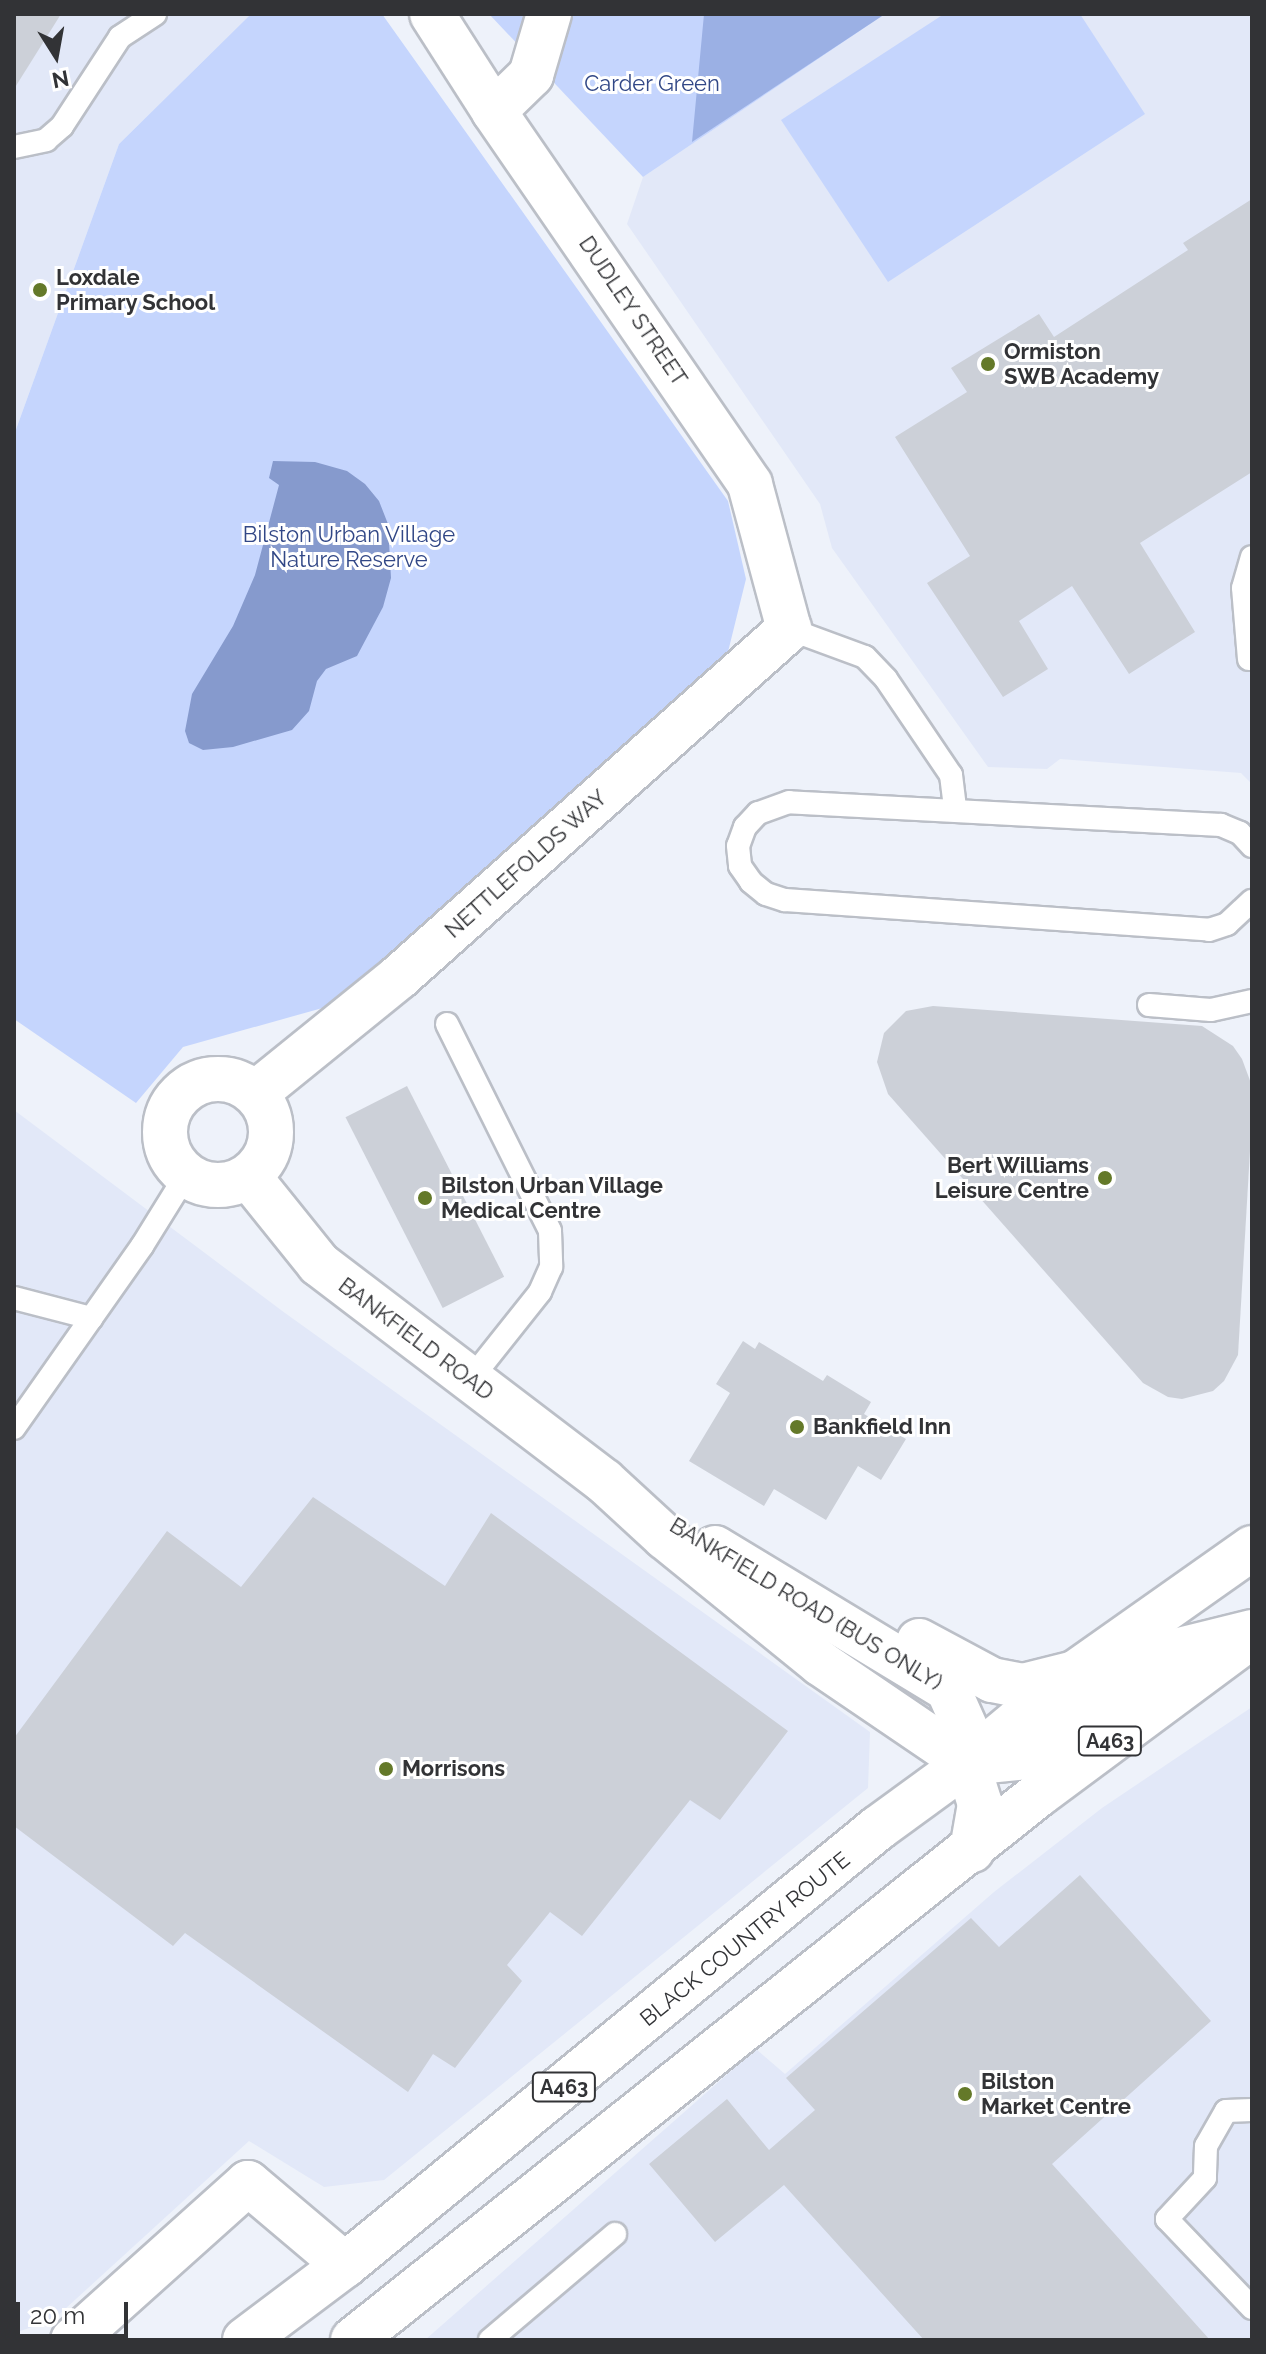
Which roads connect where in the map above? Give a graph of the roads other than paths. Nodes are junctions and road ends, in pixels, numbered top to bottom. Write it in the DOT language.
graph roads {
  1 [pos="155,14"];
  2 [pos="432,14"];
  3 [pos="549,14"];
  4 [pos="494,111"];
  5 [pos="14,147"];
  6 [pos="1252,557"];
  7 [pos="789,629"];
  8 [pos="1249,659"];
  9 [pos="955,810"];
  10 [pos="1252,846"];
  11 [pos="1252,901"];
  12 [pos="1252,1001"];
  13 [pos="1149,1005"];
  14 [pos="447,1024"];
  15 [pos="257,1092"];
  16 [pos="186,1175"];
  17 [pos="249,1177"];
  18 [pos="14,1298"];
  19 [pos="91,1318"];
  20 [pos="470,1380"];
  21 [pos="14,1428"];
  22 [pos="604,1481"];
  23 [pos="1252,1548"];
  24 [pos="1252,1634"];
  25 [pos="1075,1673"];
  26 [pos="967,1763"];
  27 [pos="972,1850"];
  28 [pos="1252,2110"];
  29 [pos="615,2234"];
  30 [pos="345,2265"];
  31 [pos="1252,2308"];
  32 [pos="73,2340"];
  33 [pos="245,2340"];
  34 [pos="353,2340"];
  35 [pos="490,2340"];
  1 -- 5 [label="lane"];
  2 -- 4 [label="main road, DUDLEY STREET"];
  3 -- 4 [label="main road"];
  4 -- 7 [label="main road, DUDLEY STREET"];
  6 -- 8 [label="lane"];
  7 -- 9 [label="lane"];
  7 -- 15 [label="main road, NETTLEFOLDS WAY"];
  9 -- 10 [label="lane"];
  9 -- 11 [label="lane"];
  12 -- 13 [label="lane"];
  14 -- 20 [label="lane"];
  15 -- 16 [label="main road"];
  15 -- 17 [label="main road"];
  16 -- 17 [label="main road"];
  16 -- 19 [label="lane"];
  17 -- 20 [label="main road, BANKFIELD ROAD"];
  18 -- 19 [label="lane"];
  19 -- 21 [label="lane"];
  20 -- 22 [label="main road, BANKFIELD ROAD"];
  22 -- 25 [label="main road, BANKFIELD ROAD"];
  22 -- 26 [label="main road, BANKFIELD ROAD (BUS ONLY)"];
  23 -- 25 [label="main road, BLACK COUNTRY ROUTE / A463"];
  24 -- 26 [label="main road"];
  24 -- 27 [label="main road, A463"];
  25 -- 26 [label="main road, BLACK COUNTRY ROUTE / A463"];
  26 -- 27 [label="main road, BANKFIELD ROAD (BUS ONLY)"];
  26 -- 30 [label="main road, BLACK COUNTRY ROUTE / A463"];
  27 -- 34 [label="main road, A463"];
  28 -- 31 [label="lane"];
  29 -- 35 [label="lane"];
  30 -- 32 [label="main road"];
  30 -- 33 [label="main road, BLACK COUNTRY ROUTE / A463"];
}
